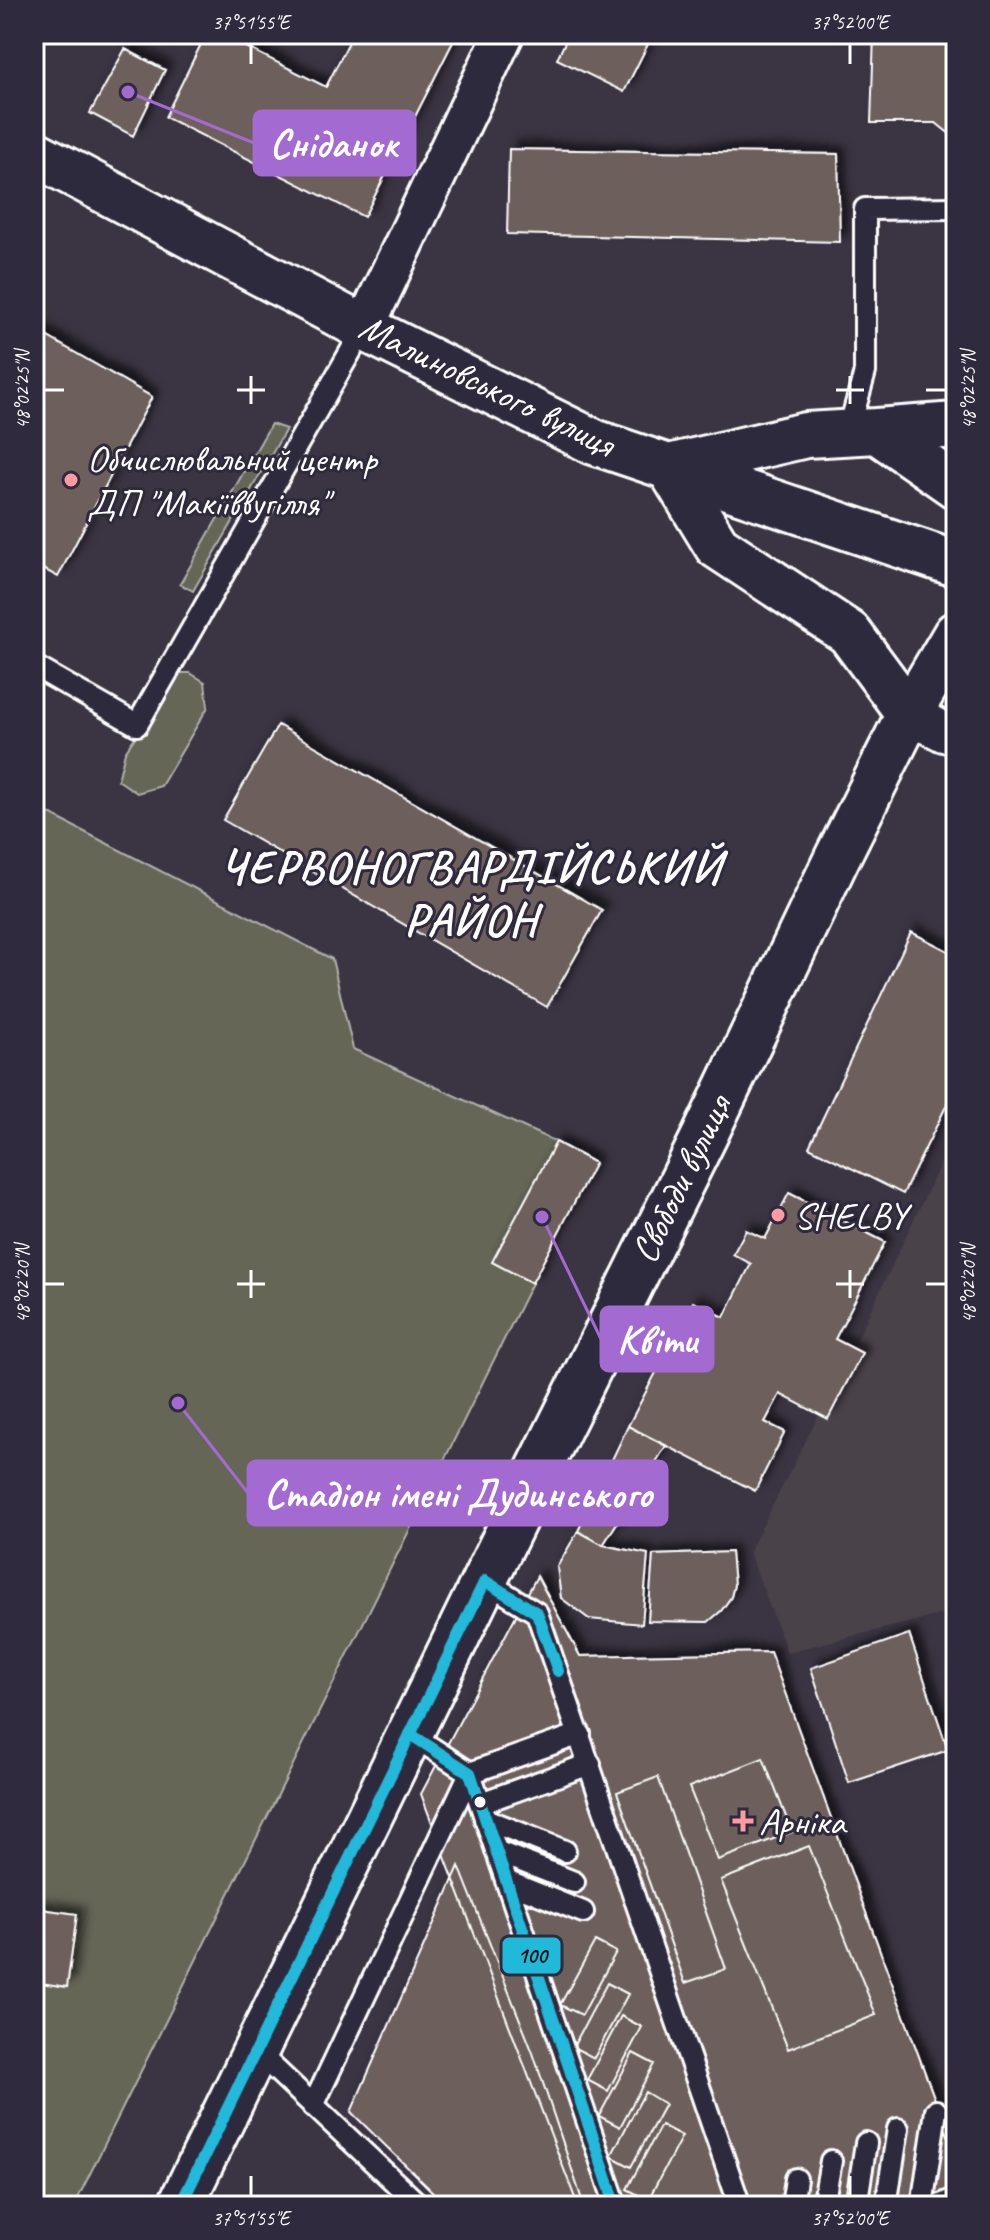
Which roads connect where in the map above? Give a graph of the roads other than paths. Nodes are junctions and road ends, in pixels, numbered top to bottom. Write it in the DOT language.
graph roads {
  1 [pos="504,34"];
  2 [pos="34,153"];
  3 [pos="956,208"];
  4 [pos="364,328"];
  5 [pos="956,425"];
  6 [pos="863,432"];
  7 [pos="669,467"];
  8 [pos="956,486"];
  9 [pos="956,564"];
  10 [pos="956,634"];
  11 [pos="34,666"];
  12 [pos="909,714"];
  13 [pos="956,735"];
  14 [pos="485,1581"];
  15 [pos="410,1734"];
  16 [pos="580,1734"];
  17 [pos="590,1764"];
  18 [pos="470,1773"];
  19 [pos="483,1811"];
  20 [pos="496,1851"];
  21 [pos="565,1851"];
  22 [pos="506,1881"];
  23 [pos="574,1882"];
  24 [pos="583,1912"];
  25 [pos="256,2051"];
  26 [pos="313,2106"];
  27 [pos="936,2111"];
  28 [pos="898,2129"];
  29 [pos="866,2143"];
  30 [pos="831,2161"];
  31 [pos="796,2179"];
  32 [pos="956,2198"];
  33 [pos="180,2206"];
  34 [pos="420,2206"];
  35 [pos="616,2206"];
  36 [pos="740,2206"];
  37 [pos="792,2206"];
  38 [pos="823,2206"];
  39 [pos="856,2206"];
  40 [pos="886,2206"];
  41 [pos="922,2206"];
  42 [pos="939,2206"];
  1 -- 4 [label="street"];
  2 -- 4 [label="main road, Малиновського вулиця"];
  3 -- 6 [label="lane"];
  4 -- 7 [label="main road, Малиновського вулиця"];
  4 -- 11 [label="lane"];
  5 -- 6 [label="main road"];
  6 -- 7 [label="main road"];
  6 -- 8 [label="main road"];
  7 -- 9 [label="main road, Малиновського вулиця"];
  7 -- 12 [label="main road"];
  10 -- 12 [label="main road, Свободи вулиця"];
  12 -- 13 [label="street"];
  12 -- 14 [label="main road, Свободи вулиця"];
  14 -- 15 [label="main road, Свободи вулиця"];
  14 -- 16 [label="lane"];
  15 -- 18 [label="lane"];
  15 -- 25 [label="main road, Свободи вулиця"];
  16 -- 17 [label="lane"];
  16 -- 18 [label="lane"];
  17 -- 19 [label="lane"];
  17 -- 36 [label="lane"];
  18 -- 19 [label="lane"];
  18 -- 26 [label="lane"];
  19 -- 20 [label="lane"];
  19 -- 21 [label="lane"];
  20 -- 22 [label="lane"];
  20 -- 23 [label="lane"];
  22 -- 24 [label="lane"];
  22 -- 35 [label="lane"];
  25 -- 26 [label="lane"];
  25 -- 33 [label="main road, Свободи вулиця"];
  26 -- 34 [label="lane"];
  27 -- 41 [label="lane"];
  28 -- 40 [label="lane"];
  29 -- 39 [label="lane"];
  30 -- 38 [label="lane"];
  31 -- 37 [label="lane"];
  32 -- 42 [label="lane"];
}
